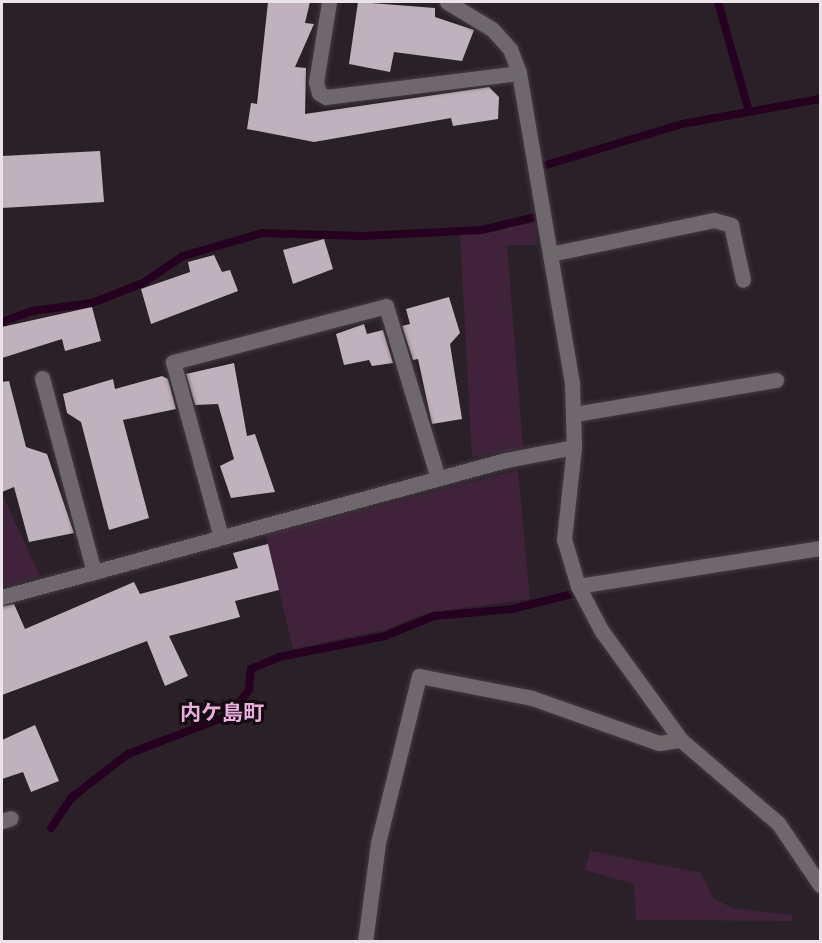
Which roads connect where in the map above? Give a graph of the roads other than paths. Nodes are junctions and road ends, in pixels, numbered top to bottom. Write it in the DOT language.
graph roads {
  1 [pos="328,2"];
  2 [pos="447,2"];
  3 [pos="519,73"];
  4 [pos="550,254"];
  5 [pos="743,280"];
  6 [pos="42,378"];
  7 [pos="777,380"];
  8 [pos="575,414"];
  9 [pos="574,447"];
  10 [pos="438,478"];
  11 [pos="221,537"];
  12 [pos="820,548"];
  13 [pos="94,572"];
  14 [pos="579,586"];
  15 [pos="2,597"];
  16 [pos="681,741"];
  17 [pos="816,871"];
  18 [pos="820,885"];
  19 [pos="365,942"];
  1 -- 3 [label="street"];
  2 -- 3 [label="street"];
  3 -- 4 [label="street"];
  4 -- 5 [label="street"];
  4 -- 8 [label="street"];
  6 -- 13 [label="street"];
  7 -- 8 [label="street"];
  8 -- 9 [label="street"];
  9 -- 10 [label="street"];
  9 -- 14 [label="street"];
  10 -- 11 [label="street"];
  10 -- 11 [label="street"];
  11 -- 13 [label="street"];
  12 -- 14 [label="street"];
  13 -- 15 [label="street"];
  14 -- 16 [label="street"];
  16 -- 17 [label="street"];
  16 -- 19 [label="street"];
  17 -- 18 [label="street"];
}
